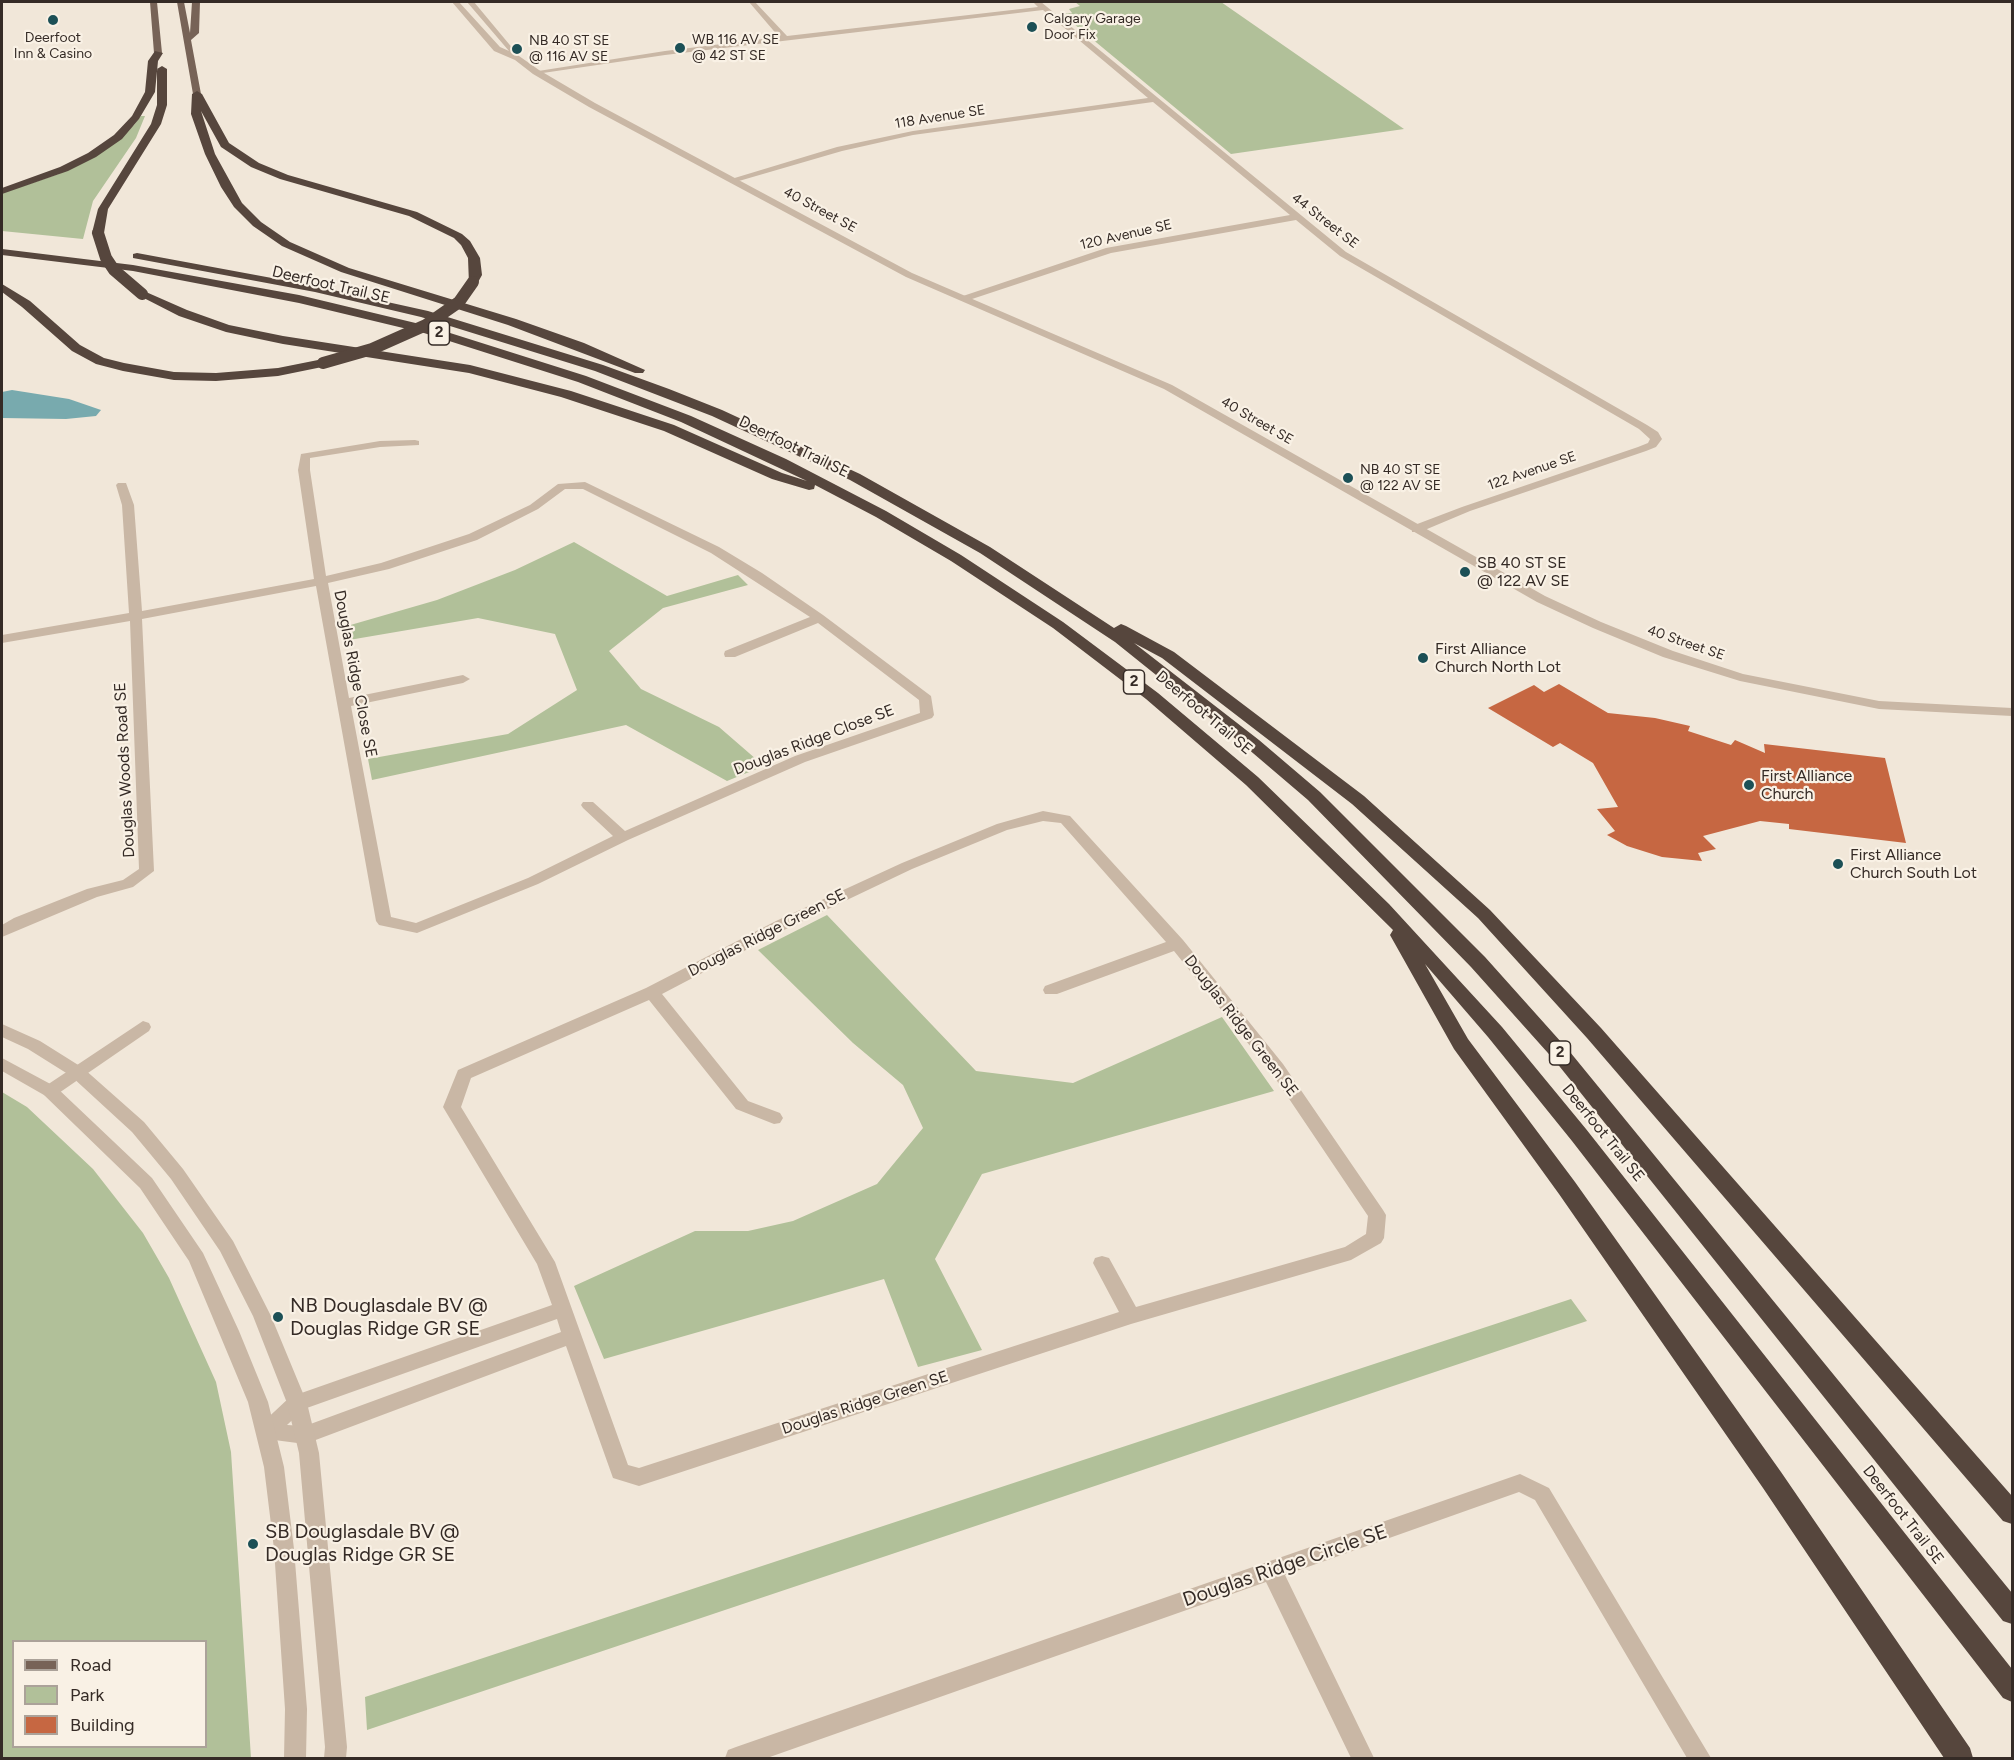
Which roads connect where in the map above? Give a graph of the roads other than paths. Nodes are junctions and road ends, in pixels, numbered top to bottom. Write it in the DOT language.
graph roads {
  1 [pos="153,2"];
  2 [pos="180,2"];
  3 [pos="196,2"];
  4 [pos="456,2"];
  5 [pos="471,2"];
  6 [pos="752,2"];
  7 [pos="1037,2"];
  8 [pos="1044,8"];
  9 [pos="188,38"];
  10 [pos="784,39"];
  11 [pos="158,53"];
  12 [pos="518,58"];
  13 [pos="536,72"];
  14 [pos="197,94"];
  15 [pos="1156,99"];
  16 [pos="732,180"];
  17 [pos="2,191"];
  18 [pos="1296,217"];
  19 [pos="2,240"];
  20 [pos="2,252"];
  21 [pos="2,287"];
  22 [pos="966,298"];
  23 [pos="1656,439"];
  24 [pos="415,443"];
  25 [pos="810,455"];
  26 [pos="122,485"];
  27 [pos="852,499"];
  28 [pos="1416,530"];
  29 [pos="1026,576"];
  30 [pos="321,581"];
  31 [pos="136,616"];
  32 [pos="819,618"];
  33 [pos="2,639"];
  34 [pos="730,654"];
  35 [pos="463,679"];
  36 [pos="344,703"];
  37 [pos="2013,712"];
  38 [pos="588,805"];
  39 [pos="623,837"];
  40 [pos="1383,908"];
  41 [pos="2,932"];
  42 [pos="1178,944"];
  43 [pos="1051,990"];
  44 [pos="652,992"];
  45 [pos="142,1028"];
  46 [pos="2,1030"];
  47 [pos="2,1064"];
  48 [pos="77,1072"];
  49 [pos="50,1091"];
  50 [pos="774,1118"];
  51 [pos="1102,1263"];
  52 [pos="562,1309"];
  53 [pos="1131,1316"];
  54 [pos="571,1336"];
  55 [pos="297,1403"];
  56 [pos="266,1432"];
  57 [pos="305,1435"];
  58 [pos="2013,1513"];
  59 [pos="1272,1571"];
  60 [pos="2013,1612"];
  61 [pos="2013,1689"];
  62 [pos="295,1758"];
  63 [pos="335,1758"];
  64 [pos="736,1758"];
  65 [pos="1363,1758"];
  66 [pos="1700,1758"];
  67 [pos="1960,1758"];
  1 -- 11 [label="main road"];
  2 -- 9 [label="main road"];
  3 -- 9 [label="main road"];
  4 -- 12 [label="street, 40 Street SE"];
  5 -- 12 [label="street, 40 Street SE"];
  6 -- 10 [label="street"];
  7 -- 8 [label="street, 44 Street SE"];
  8 -- 10 [label="street"];
  8 -- 15 [label="street, 44 Street SE"];
  9 -- 14 [label="main road"];
  10 -- 13 [label="street"];
  11 -- 17 [label="highway"];
  11 -- 27 [label="highway, bridge"];
  12 -- 13 [label="street, 40 Street SE"];
  13 -- 16 [label="street, 40 Street SE"];
  14 -- 21 [label="highway, bridge"];
  14 -- 25 [label="highway"];
  15 -- 16 [label="street, 118 Avenue SE"];
  15 -- 18 [label="street, 44 Street SE"];
  16 -- 22 [label="street, 40 Street SE"];
  18 -- 22 [label="street, 120 Avenue SE"];
  18 -- 23 [label="street, 44 Street SE"];
  19 -- 25 [label="highway, Deerfoot Trail SE / 2"];
  20 -- 27 [label="highway, Deerfoot Trail SE / 2"];
  22 -- 28 [label="street, 40 Street SE"];
  23 -- 28 [label="street, 122 Avenue SE"];
  24 -- 30 [label="street"];
  25 -- 29 [label="highway, Deerfoot Trail SE / 2"];
  26 -- 31 [label="street"];
  27 -- 40 [label="highway, Deerfoot Trail SE / 2"];
  28 -- 37 [label="street, 40 Street SE"];
  29 -- 58 [label="highway"];
  29 -- 60 [label="highway, Deerfoot Trail SE / 2"];
  30 -- 31 [label="street, Douglas Ridge Close SE"];
  30 -- 32 [label="street, Douglas Ridge Close SE"];
  30 -- 36 [label="street, Douglas Ridge Close SE"];
  31 -- 33 [label="street, Douglas Ridge Close SE"];
  31 -- 41 [label="street, Douglas Woods Road SE"];
  32 -- 34 [label="street"];
  32 -- 39 [label="street, Douglas Ridge Close SE"];
  35 -- 36 [label="street"];
  36 -- 39 [label="street, Douglas Ridge Close SE"];
  38 -- 39 [label="street"];
  40 -- 61 [label="highway, Deerfoot Trail SE / 2"];
  40 -- 67 [label="highway"];
  42 -- 43 [label="street"];
  42 -- 44 [label="street, Douglas Ridge Green SE"];
  42 -- 53 [label="street, Douglas Ridge Green SE"];
  44 -- 50 [label="street"];
  44 -- 52 [label="street, Douglas Ridge Green SE"];
  45 -- 48 [label="street"];
  46 -- 48 [label="street"];
  47 -- 49 [label="street"];
  48 -- 49 [label="street"];
  48 -- 55 [label="street"];
  49 -- 56 [label="street"];
  51 -- 53 [label="street"];
  52 -- 54 [label="street, Douglas Ridge Green SE"];
  52 -- 55 [label="street"];
  53 -- 54 [label="street, Douglas Ridge Green SE"];
  54 -- 57 [label="street"];
  55 -- 56 [label="street"];
  55 -- 57 [label="street"];
  56 -- 57 [label="street"];
  56 -- 62 [label="street"];
  57 -- 63 [label="street"];
  59 -- 64 [label="street, Douglas Ridge Circle SE"];
  59 -- 65 [label="street"];
  59 -- 66 [label="street, Douglas Ridge Circle SE"];
}
